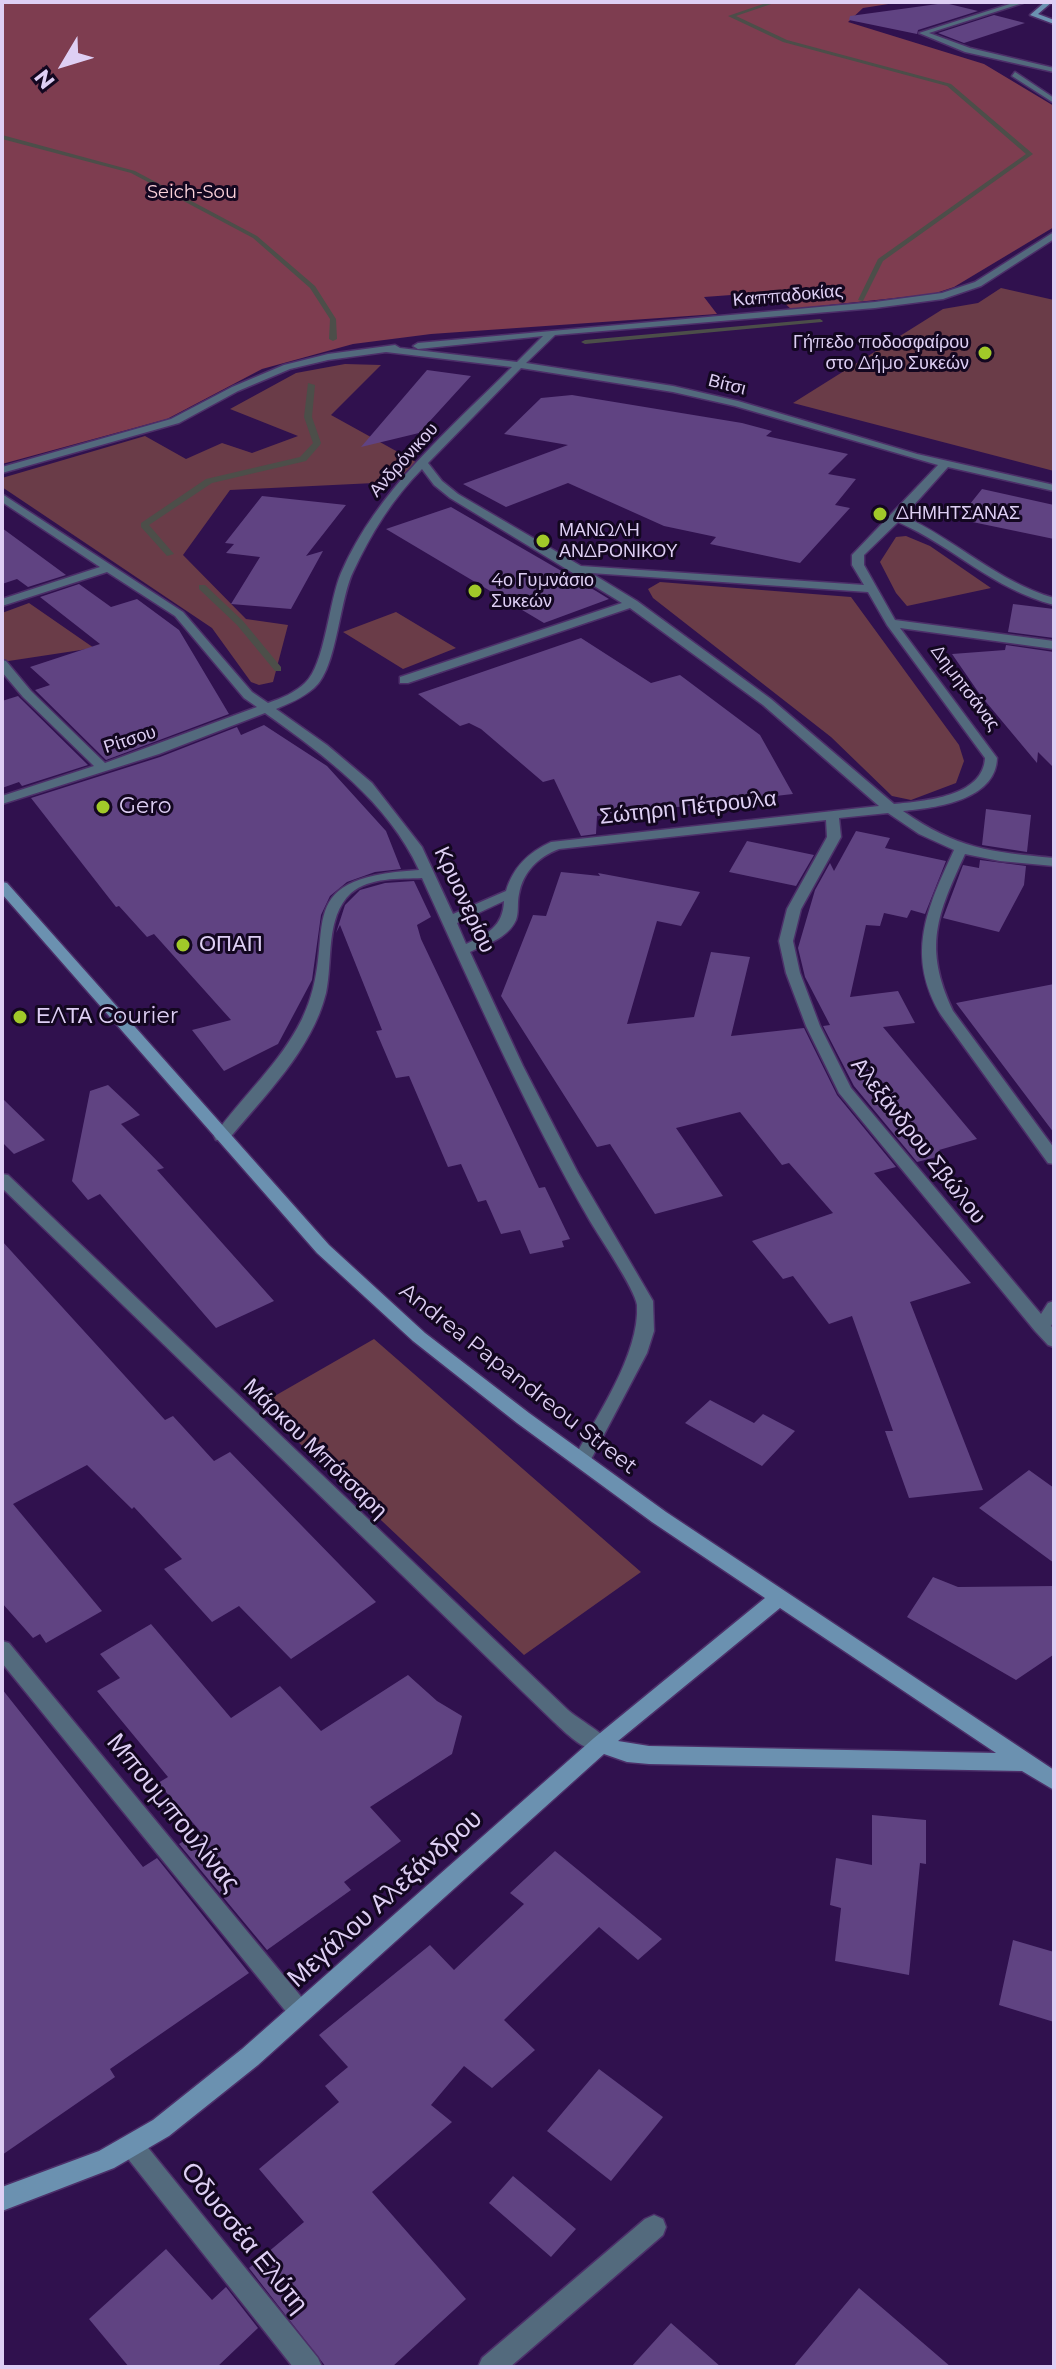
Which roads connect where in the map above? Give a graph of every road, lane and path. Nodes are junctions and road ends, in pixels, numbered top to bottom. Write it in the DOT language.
graph roads {
  1 [pos="1049,2"];
  2 [pos="1020,3"];
  3 [pos="1054,22"];
  4 [pos="1054,70"];
  5 [pos="1015,74"];
  6 [pos="1054,101"];
  7 [pos="1054,235"];
  8 [pos="552,332"];
  9 [pos="385,349"];
  10 [pos="522,364"];
  11 [pos="422,463"];
  12 [pos="945,464"];
  13 [pos="2,470"];
  14 [pos="1054,488"];
  15 [pos="2,497"];
  16 [pos="897,517"];
  17 [pos="110,567"];
  18 [pos="582,569"];
  19 [pos="869,589"];
  20 [pos="1054,602"];
  21 [pos="2,603"];
  22 [pos="633,603"];
  23 [pos="891,623"];
  24 [pos="1054,645"];
  25 [pos="2,664"];
  26 [pos="404,680"];
  27 [pos="267,708"];
  28 [pos="103,768"];
  29 [pos="2,800"];
  30 [pos="893,809"];
  31 [pos="832,815"];
  32 [pos="961,849"];
  33 [pos="1054,862"];
  34 [pos="428,873"];
  35 [pos="2,886"];
  36 [pos="512,893"];
  37 [pos="451,920"];
  38 [pos="464,950"];
  39 [pos="222,1136"];
  40 [pos="1054,1159"];
  41 [pos="2,1179"];
  42 [pos="1054,1307"];
  43 [pos="1041,1327"];
  44 [pos="1054,1341"];
  45 [pos="582,1460"];
  46 [pos="778,1598"];
  47 [pos="2,1649"];
  48 [pos="601,1744"];
  49 [pos="1026,1762"];
  50 [pos="1053,1777"];
  51 [pos="300,2012"];
  52 [pos="133,2147"];
  53 [pos="2,2199"];
  54 [pos="654,2227"];
  55 [pos="309,2367"];
  56 [pos="491,2367"];
  1 -- 3 [label="main road"];
  2 -- 4 [label="street"];
  5 -- 6 [label="street"];
  7 -- 8 [label="street, Καππαδοκίας"];
  8 -- 9 [label="street"];
  8 -- 10 [label="street"];
  9 -- 10 [label="street, Βίτσι"];
  9 -- 13 [label="street"];
  10 -- 11 [label="street, Ανδρόνικου"];
  10 -- 12 [label="street, Βίτσι"];
  11 -- 18 [label="street"];
  11 -- 27 [label="street, Ανδρόνικου"];
  12 -- 14 [label="street, Βίτσι"];
  12 -- 16 [label="street"];
  15 -- 17 [label="street, Κρυονερίου"];
  16 -- 19 [label="street"];
  16 -- 20 [label="street"];
  17 -- 21 [label="street"];
  17 -- 27 [label="street, Κρυονερίου"];
  18 -- 19 [label="street"];
  18 -- 22 [label="street"];
  19 -- 23 [label="street"];
  22 -- 26 [label="street"];
  22 -- 30 [label="street"];
  23 -- 24 [label="street"];
  23 -- 30 [label="street, Δημητσάνας"];
  25 -- 28 [label="street"];
  27 -- 28 [label="street, Ρίτσου"];
  27 -- 34 [label="street, Κρυονερίου"];
  28 -- 29 [label="street, Ρίτσου"];
  30 -- 31 [label="street, Σώτηρη Πέτρουλα"];
  30 -- 32 [label="street"];
  31 -- 36 [label="street, Σώτηρη Πέτρουλα"];
  31 -- 43 [label="street, Αλεξάνδρου Σβώλου"];
  32 -- 33 [label="street"];
  32 -- 40 [label="street"];
  34 -- 37 [label="street, Κρυονερίου"];
  34 -- 39 [label="street"];
  35 -- 39 [label="main road, Andrea Papandreou Street"];
  36 -- 37 [label="street"];
  36 -- 38 [label="street, Σώτηρη Πέτρουλα"];
  37 -- 38 [label="street, Κρυονερίου"];
  38 -- 45 [label="street, Κρυονερίου"];
  39 -- 45 [label="main road, Andrea Papandreou Street"];
  41 -- 48 [label="street, Μάρκου Μπότσαρη"];
  42 -- 43 [label="street"];
  43 -- 44 [label="street, Αλεξάνδρου Σβώλου"];
  45 -- 46 [label="main road, Andrea Papandreou Street"];
  46 -- 48 [label="main road, Μεγάλου Αλεξάνδρου"];
  46 -- 49 [label="main road, Andrea Papandreou Street"];
  47 -- 51 [label="street, Μπουμπουλίνας"];
  48 -- 49 [label="main road"];
  48 -- 51 [label="main road, Μεγάλου Αλεξάνδρου"];
  49 -- 50 [label="main road, Andrea Papandreou Street"];
  51 -- 52 [label="main road, Μεγάλου Αλεξάνδρου"];
  52 -- 53 [label="main road, Μεγάλου Αλεξάνδρου"];
  52 -- 55 [label="street, Οδυσσέα Ελύτη"];
  54 -- 56 [label="street"];
}
